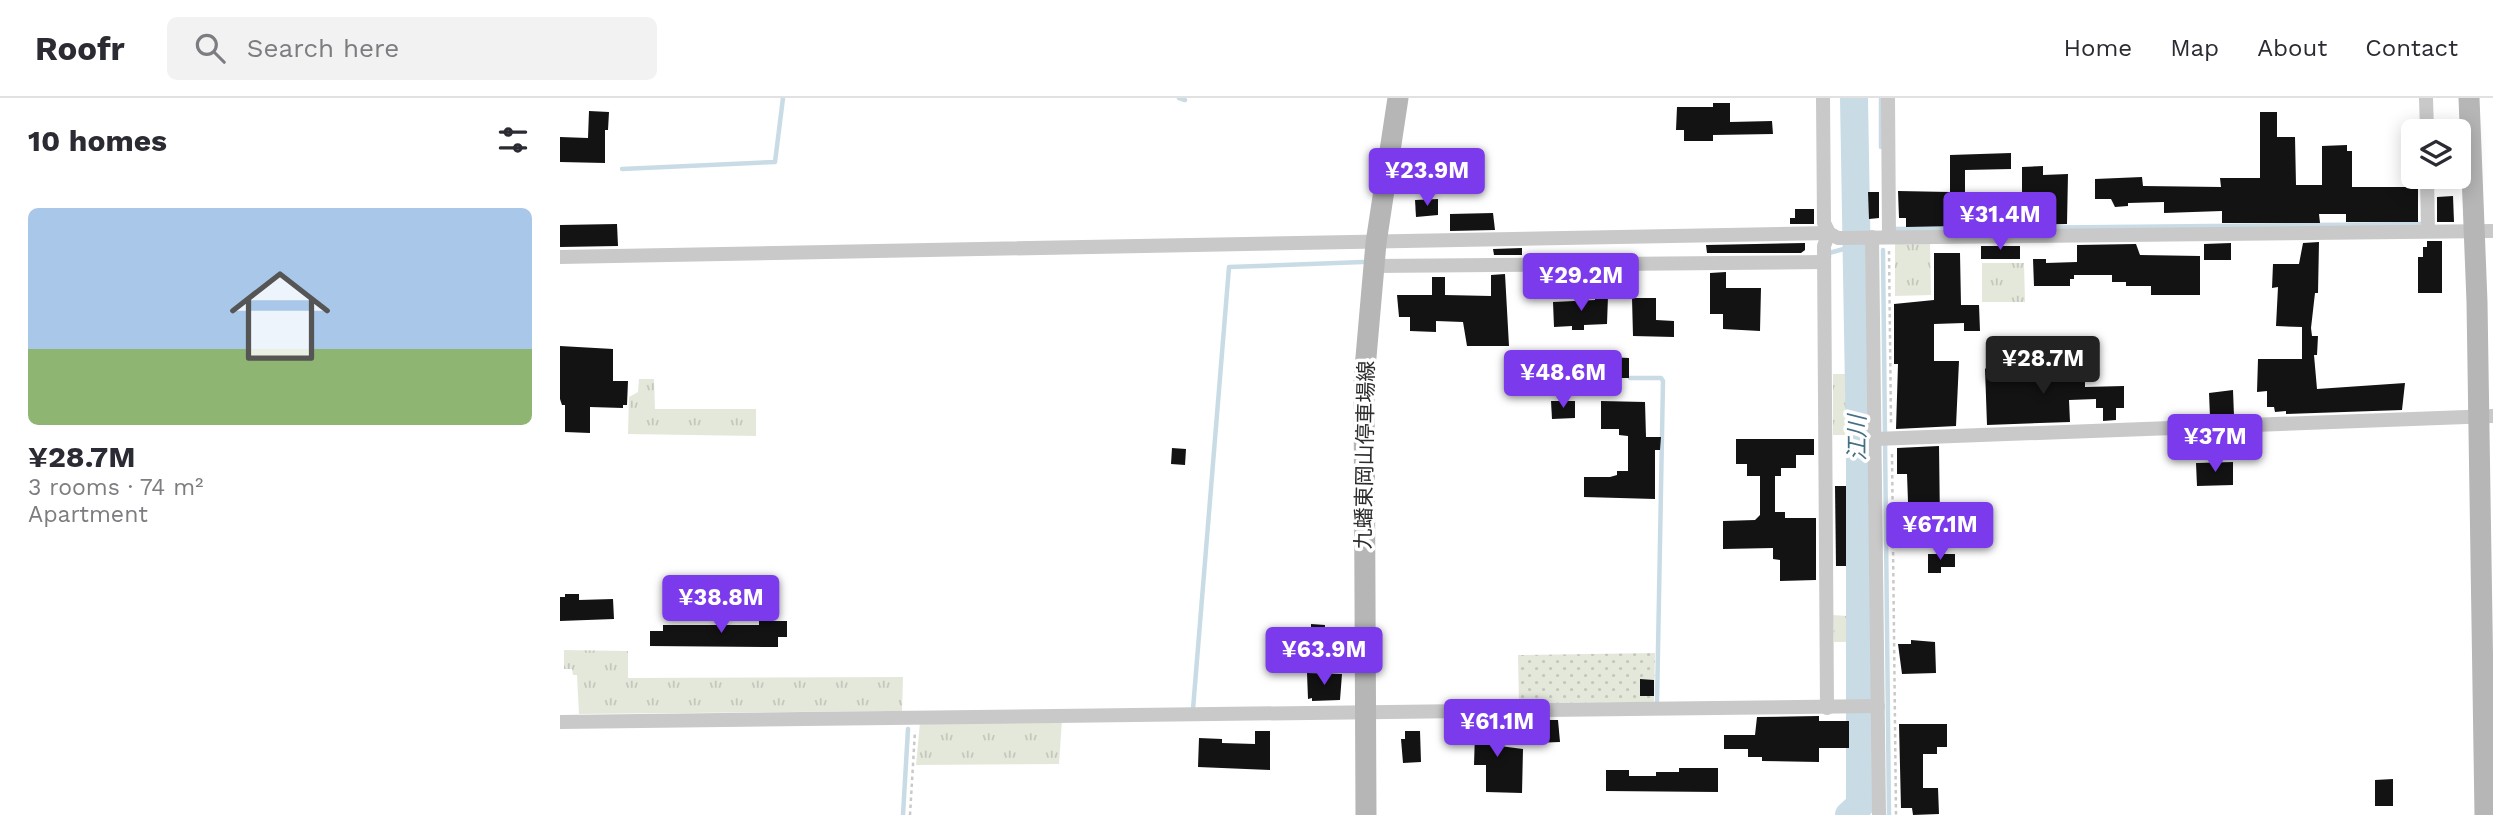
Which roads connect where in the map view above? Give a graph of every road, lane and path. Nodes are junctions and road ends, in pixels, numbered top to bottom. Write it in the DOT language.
graph roads {
  1 [pos="1398,98"];
  2 [pos="1823,98"];
  3 [pos="1888,98"];
  4 [pos="2426,98"];
  5 [pos="2469,98"];
  6 [pos="2427,119"];
  7 [pos="2427,189"];
  8 [pos="2428,231"];
  9 [pos="2483,231"];
  10 [pos="1834,235"];
  11 [pos="1889,236"];
  12 [pos="1868,237"];
  13 [pos="1376,243"];
  14 [pos="560,257"];
  15 [pos="1824,257"];
  16 [pos="1373,266"];
  17 [pos="2485,417"];
  18 [pos="1884,439"];
  19 [pos="1826,704"];
  20 [pos="1878,706"];
  21 [pos="1365,712"];
  22 [pos="916,716"];
  23 [pos="560,722"];
  24 [pos="910,815"];
  25 [pos="1366,815"];
  26 [pos="1879,815"];
  27 [pos="1896,815"];
  28 [pos="2485,815"];
  1 -- 13 [label="main road, 九蟠東岡山停車場線"];
  2 -- 10 [label="street"];
  3 -- 11 [label="street"];
  4 -- 6 [label="street"];
  5 -- 9 [label="main road"];
  7 -- 8 [label="street"];
  8 -- 9 [label="street"];
  8 -- 11 [label="street"];
  9 -- 17 [label="main road"];
  10 -- 12 [label="street"];
  10 -- 13 [label="street"];
  10 -- 15 [label="street"];
  11 -- 12 [label="street"];
  11 -- 18 [label="path"];
  12 -- 18 [label="street"];
  13 -- 14 [label="street"];
  13 -- 16 [label="main road, 九蟠東岡山停車場線"];
  15 -- 16 [label="street"];
  15 -- 19 [label="street"];
  16 -- 21 [label="main road, 九蟠東岡山停車場線"];
  17 -- 18 [label="street"];
  17 -- 28 [label="main road"];
  18 -- 20 [label="street"];
  18 -- 27 [label="path"];
  19 -- 20 [label="street"];
  19 -- 21 [label="street"];
  20 -- 26 [label="street"];
  21 -- 22 [label="street"];
  21 -- 25 [label="main road, 九蟠東岡山停車場線"];
  22 -- 23 [label="street"];
  22 -- 24 [label="path"];
}
